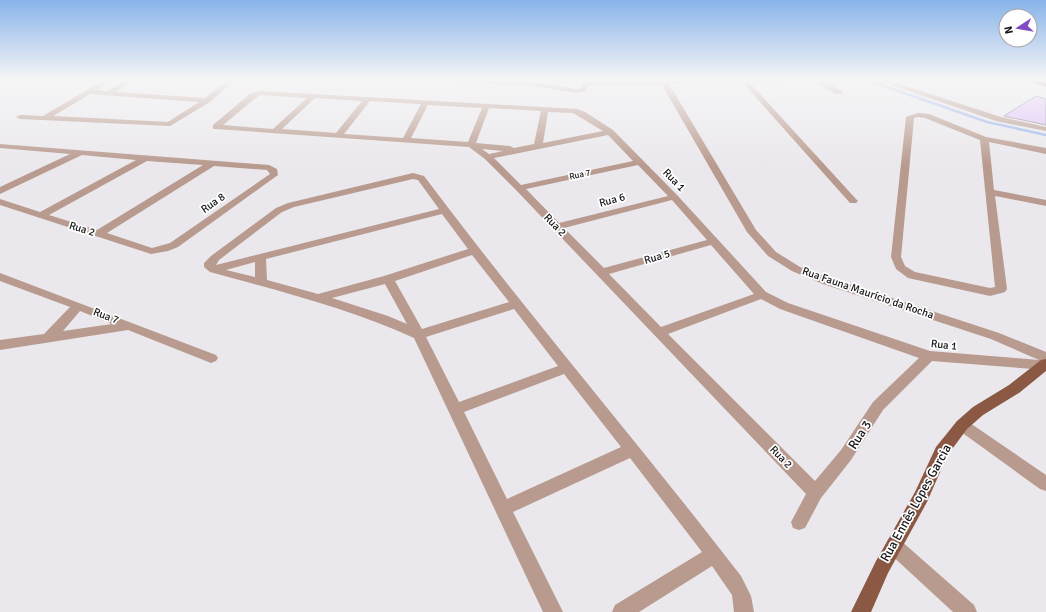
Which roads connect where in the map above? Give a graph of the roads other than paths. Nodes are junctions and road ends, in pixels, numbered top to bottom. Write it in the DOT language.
graph roads {
  1 [pos="60,109"];
  2 [pos="194,109"];
  3 [pos="238,109"];
  4 [pos="299,109"];
  5 [pos="360,109"];
  6 [pos="422,109"];
  7 [pos="485,109"];
  8 [pos="537,109"];
  9 [pos="546,109"];
  10 [pos="680,109"];
  11 [pos="770,109"];
  12 [pos="967,109"];
  13 [pos="20,117"];
  14 [pos="44,118"];
  15 [pos="1046,129"];
  16 [pos="275,131"];
  17 [pos="610,132"];
  18 [pos="338,136"];
  19 [pos="984,139"];
  20 [pos="405,141"];
  21 [pos="472,145"];
  22 [pos="0,146"];
  23 [pos="538,146"];
  24 [pos="10,147"];
  25 [pos="517,150"];
  26 [pos="0,151"];
  27 [pos="1046,151"];
  28 [pos="82,152"];
  29 [pos="488,157"];
  30 [pos="145,158"];
  31 [pos="640,162"];
  32 [pos="213,163"];
  33 [pos="519,188"];
  34 [pos="0,191"];
  35 [pos="991,192"];
  36 [pos="674,197"];
  37 [pos="853,201"];
  38 [pos="0,202"];
  39 [pos="1046,203"];
  40 [pos="445,210"];
  41 [pos="40,216"];
  42 [pos="557,227"];
  43 [pos="98,234"];
  44 [pos="714,241"];
  45 [pos="164,249"];
  46 [pos="476,250"];
  47 [pos="260,258"];
  48 [pos="214,270"];
  49 [pos="600,273"];
  50 [pos="0,277"];
  51 [pos="388,279"];
  52 [pos="261,283"];
  53 [pos="762,294"];
  54 [pos="318,298"];
  55 [pos="516,304"];
  56 [pos="78,306"];
  57 [pos="130,326"];
  58 [pos="660,332"];
  59 [pos="419,334"];
  60 [pos="48,338"];
  61 [pos="0,345"];
  62 [pos="929,356"];
  63 [pos="211,358"];
  64 [pos="1046,362"];
  65 [pos="567,368"];
  66 [pos="456,409"];
  67 [pos="962,425"];
  68 [pos="633,450"];
  69 [pos="1046,484"];
  70 [pos="815,492"];
  71 [pos="502,509"];
  72 [pos="799,522"];
  73 [pos="894,546"];
  74 [pos="714,555"];
  75 [pos="553,612"];
  76 [pos="622,612"];
  77 [pos="744,612"];
  78 [pos="861,612"];
  79 [pos="967,612"];
  1 -- 14 [label="street"];
  2 -- 14 [label="street"];
  3 -- 16 [label="street, Rua 1"];
  4 -- 16 [label="street"];
  5 -- 18 [label="street"];
  6 -- 20 [label="street"];
  7 -- 21 [label="street"];
  8 -- 9 [label="street, Rua 1"];
  9 -- 17 [label="street, Rua 1"];
  9 -- 23 [label="street"];
  10 -- 64 [label="street, Rua Fauna Maurício da Rocha"];
  11 -- 37 [label="street"];
  12 -- 15 [label="street"];
  13 -- 14 [label="street"];
  16 -- 18 [label="street"];
  17 -- 23 [label="street"];
  17 -- 31 [label="street, Rua 1"];
  18 -- 20 [label="street"];
  19 -- 27 [label="street"];
  19 -- 35 [label="street"];
  19 -- 35 [label="street"];
  20 -- 21 [label="street"];
  21 -- 25 [label="street"];
  21 -- 29 [label="street, Rua 2"];
  22 -- 24 [label="street"];
  23 -- 25 [label="street"];
  24 -- 26 [label="street"];
  24 -- 28 [label="street"];
  25 -- 29 [label="street"];
  28 -- 30 [label="street"];
  28 -- 34 [label="street"];
  29 -- 33 [label="street, Rua 2"];
  30 -- 32 [label="street"];
  30 -- 41 [label="street"];
  31 -- 33 [label="street, Rua 7"];
  31 -- 36 [label="street, Rua 1"];
  32 -- 43 [label="street"];
  32 -- 45 [label="street, Rua 8"];
  33 -- 42 [label="street, Rua 2"];
  35 -- 39 [label="street"];
  36 -- 42 [label="street, Rua 6"];
  36 -- 44 [label="street, Rua 1"];
  38 -- 41 [label="street, Rua 2"];
  40 -- 46 [label="street"];
  40 -- 47 [label="street"];
  40 -- 48 [label="street"];
  41 -- 43 [label="street, Rua 2"];
  42 -- 49 [label="street, Rua 2"];
  43 -- 45 [label="street, Rua 2"];
  44 -- 49 [label="street, Rua 5"];
  44 -- 53 [label="street, Rua 1"];
  46 -- 51 [label="street"];
  46 -- 55 [label="street"];
  47 -- 48 [label="street"];
  47 -- 52 [label="street"];
  48 -- 52 [label="street"];
  49 -- 58 [label="street, Rua 2"];
  50 -- 56 [label="street, Rua 7"];
  51 -- 54 [label="street"];
  51 -- 59 [label="street"];
  52 -- 54 [label="street"];
  53 -- 58 [label="street"];
  53 -- 62 [label="street, Rua 1"];
  54 -- 59 [label="street"];
  55 -- 59 [label="street"];
  55 -- 65 [label="street"];
  56 -- 57 [label="street, Rua 7"];
  56 -- 60 [label="street"];
  57 -- 60 [label="street"];
  57 -- 63 [label="street, Rua 7"];
  58 -- 70 [label="street, Rua 2"];
  59 -- 66 [label="street"];
  60 -- 61 [label="street"];
  62 -- 64 [label="street, Rua 1"];
  62 -- 70 [label="street, Rua 3"];
  64 -- 67 [label="main road, Rua Ennês Lopes Garcia"];
  65 -- 66 [label="street"];
  65 -- 68 [label="street"];
  66 -- 71 [label="street"];
  67 -- 69 [label="street"];
  67 -- 73 [label="main road, Rua Ennês Lopes Garcia"];
  68 -- 71 [label="street"];
  68 -- 74 [label="street"];
  70 -- 72 [label="street, Rua 3"];
  71 -- 75 [label="street"];
  73 -- 78 [label="main road, Rua Ennês Lopes Garcia"];
  73 -- 79 [label="street"];
  74 -- 76 [label="street"];
  74 -- 77 [label="street"];
}
